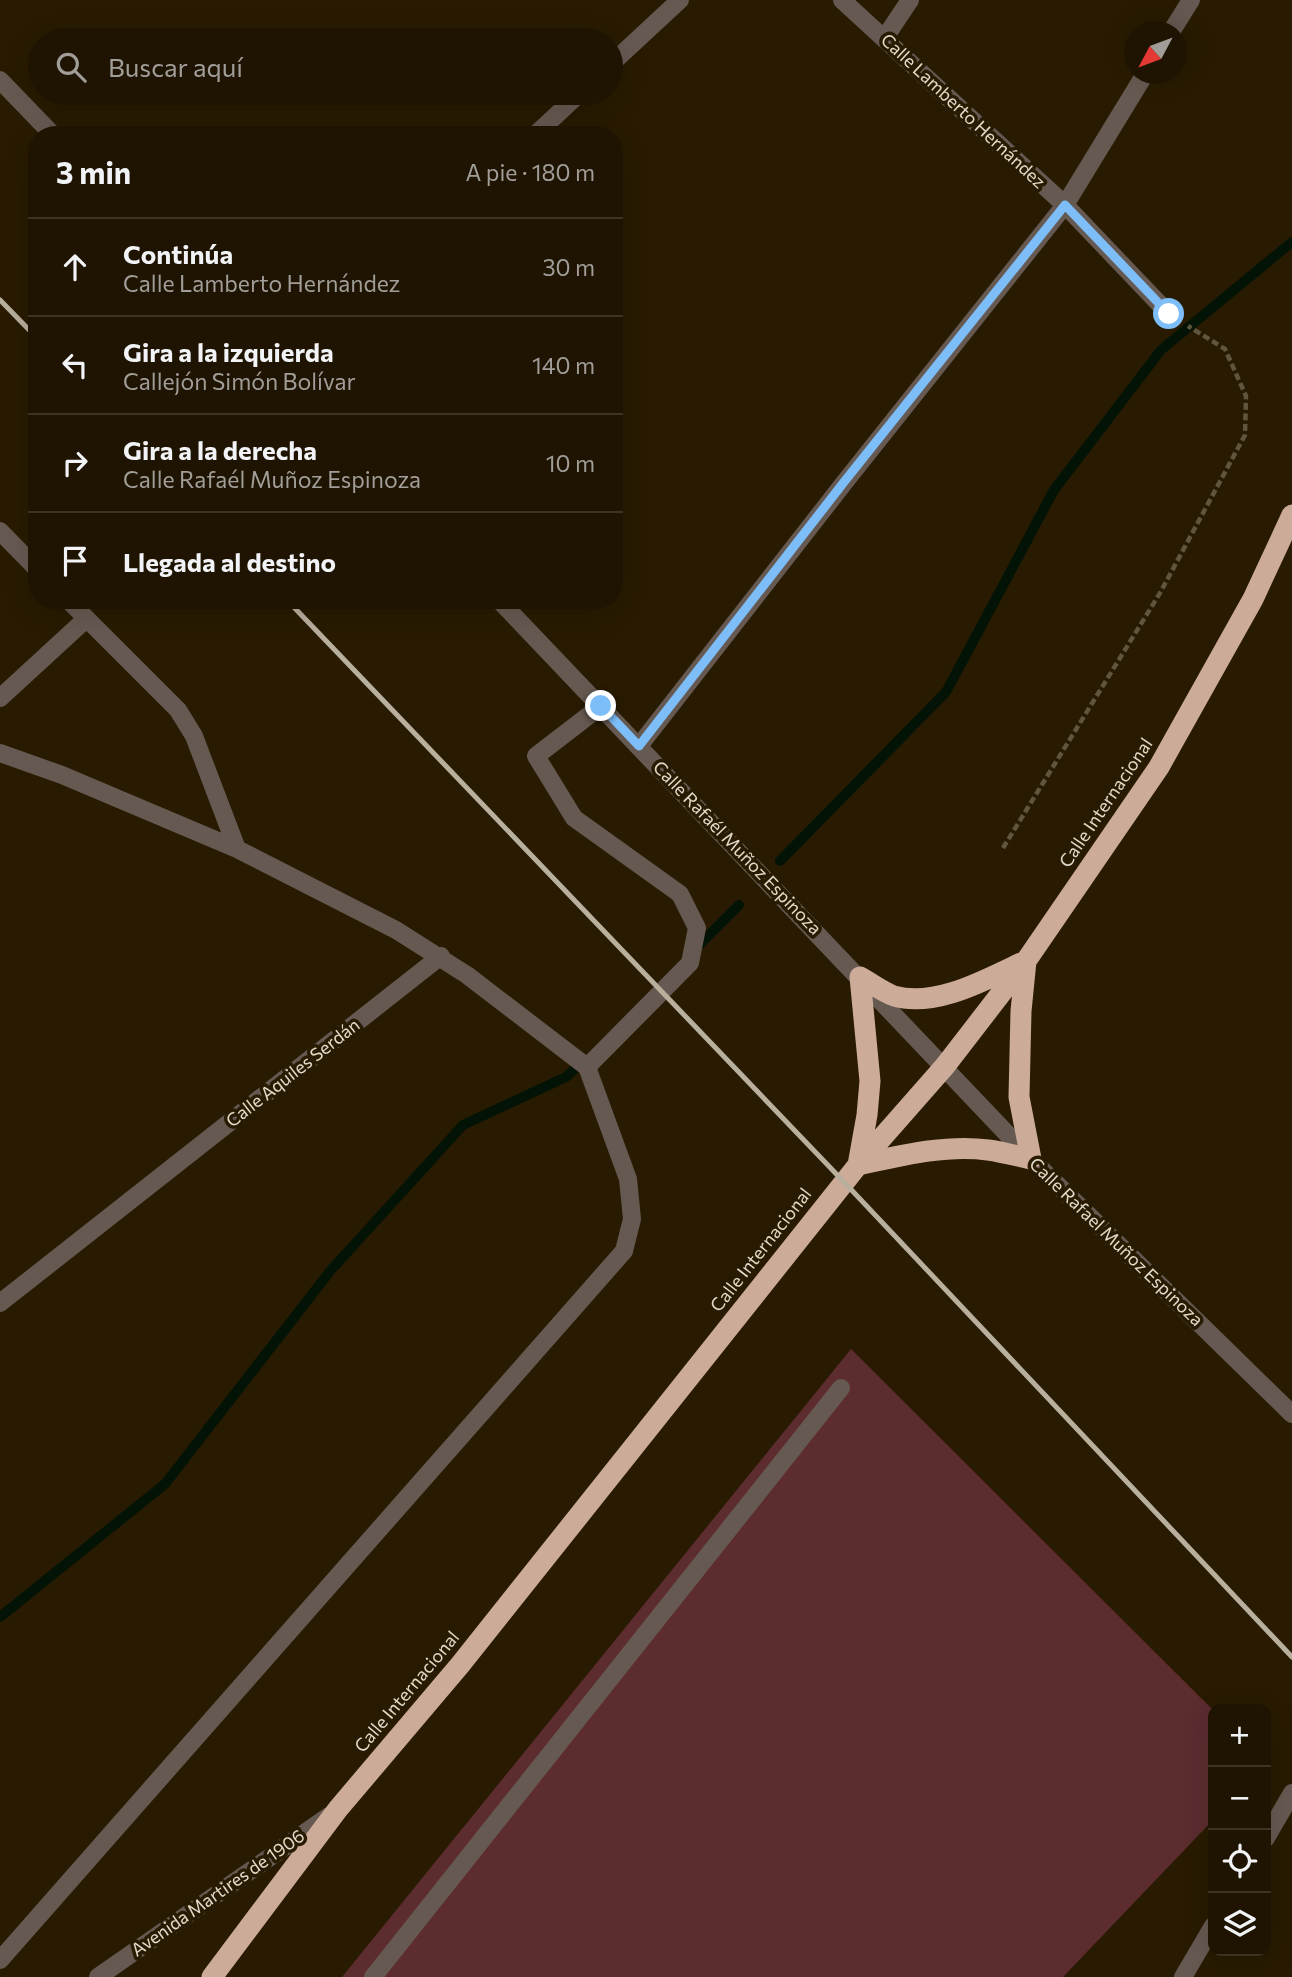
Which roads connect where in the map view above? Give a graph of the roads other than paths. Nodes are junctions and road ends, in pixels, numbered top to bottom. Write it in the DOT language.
graph roads {
  1 [pos="680,0"];
  2 [pos="842,0"];
  3 [pos="910,0"];
  4 [pos="1191,0"];
  5 [pos="1178,21"];
  6 [pos="884,39"];
  7 [pos="623,53"];
  8 [pos="0,80"];
  9 [pos="1139,84"];
  10 [pos="567,105"];
  11 [pos="43,126"];
  12 [pos="545,126"];
  13 [pos="1065,205"];
  14 [pos="1169,314"];
  15 [pos="1292,515"];
  16 [pos="0,531"];
  17 [pos="28,560"];
  18 [pos="77,609"];
  19 [pos="508,609"];
  20 [pos="86,619"];
  21 [pos="0,698"];
  22 [pos="601,706"];
  23 [pos="639,746"];
  24 [pos="0,753"];
  25 [pos="237,849"];
  26 [pos="441,956"];
  27 [pos="1026,961"];
  28 [pos="860,977"];
  29 [pos="945,1066"];
  30 [pos="587,1068"];
  31 [pos="1031,1159"];
  32 [pos="858,1165"];
  33 [pos="0,1303"];
  34 [pos="841,1388"];
  35 [pos="1292,1413"];
  36 [pos="1292,1793"];
  37 [pos="338,1810"];
  38 [pos="1271,1830"];
  39 [pos="1208,1934"];
  40 [pos="0,1960"];
  41 [pos="98,1977"];
  42 [pos="212,1977"];
  43 [pos="373,1977"];
  44 [pos="1183,1977"];
  1 -- 7 [label="street"];
  2 -- 6 [label="street, Calle Lamberto Hernández"];
  3 -- 6 [label="street"];
  4 -- 5 [label="street"];
  6 -- 13 [label="street, Calle Lamberto Hernández"];
  8 -- 11 [label="street"];
  9 -- 13 [label="street"];
  10 -- 12 [label="street"];
  13 -- 14 [label="street, Calle Lamberto Hernández"];
  13 -- 23 [label="street"];
  15 -- 27 [label="highway, Calle Internacional"];
  16 -- 17 [label="street"];
  18 -- 20 [label="street"];
  19 -- 22 [label="street, Calle Rafaél Muñoz Espinoza"];
  20 -- 21 [label="street"];
  20 -- 25 [label="street"];
  22 -- 23 [label="street, Calle Rafaél Muñoz Espinoza"];
  22 -- 30 [label="street"];
  23 -- 28 [label="street, Calle Rafaél Muñoz Espinoza"];
  24 -- 25 [label="street"];
  25 -- 26 [label="street"];
  26 -- 30 [label="street"];
  26 -- 33 [label="street, Calle Aquiles Serdán"];
  27 -- 28 [label="highway"];
  27 -- 29 [label="highway, Calle Internacional"];
  27 -- 31 [label="highway"];
  28 -- 29 [label="street, Calle Rafaél Muñoz Espinoza"];
  28 -- 32 [label="highway"];
  29 -- 31 [label="street, Calle Rafael Muñoz Espinoza"];
  29 -- 32 [label="highway, Calle Internacional"];
  30 -- 40 [label="street"];
  31 -- 32 [label="highway"];
  31 -- 35 [label="street, Calle Rafael Muñoz Espinoza"];
  32 -- 37 [label="highway, Calle Internacional"];
  34 -- 43 [label="street"];
  36 -- 38 [label="street"];
  37 -- 41 [label="street, Avenida Martires de 1906"];
  37 -- 42 [label="highway, Calle Internacional"];
  39 -- 44 [label="street"];
}
